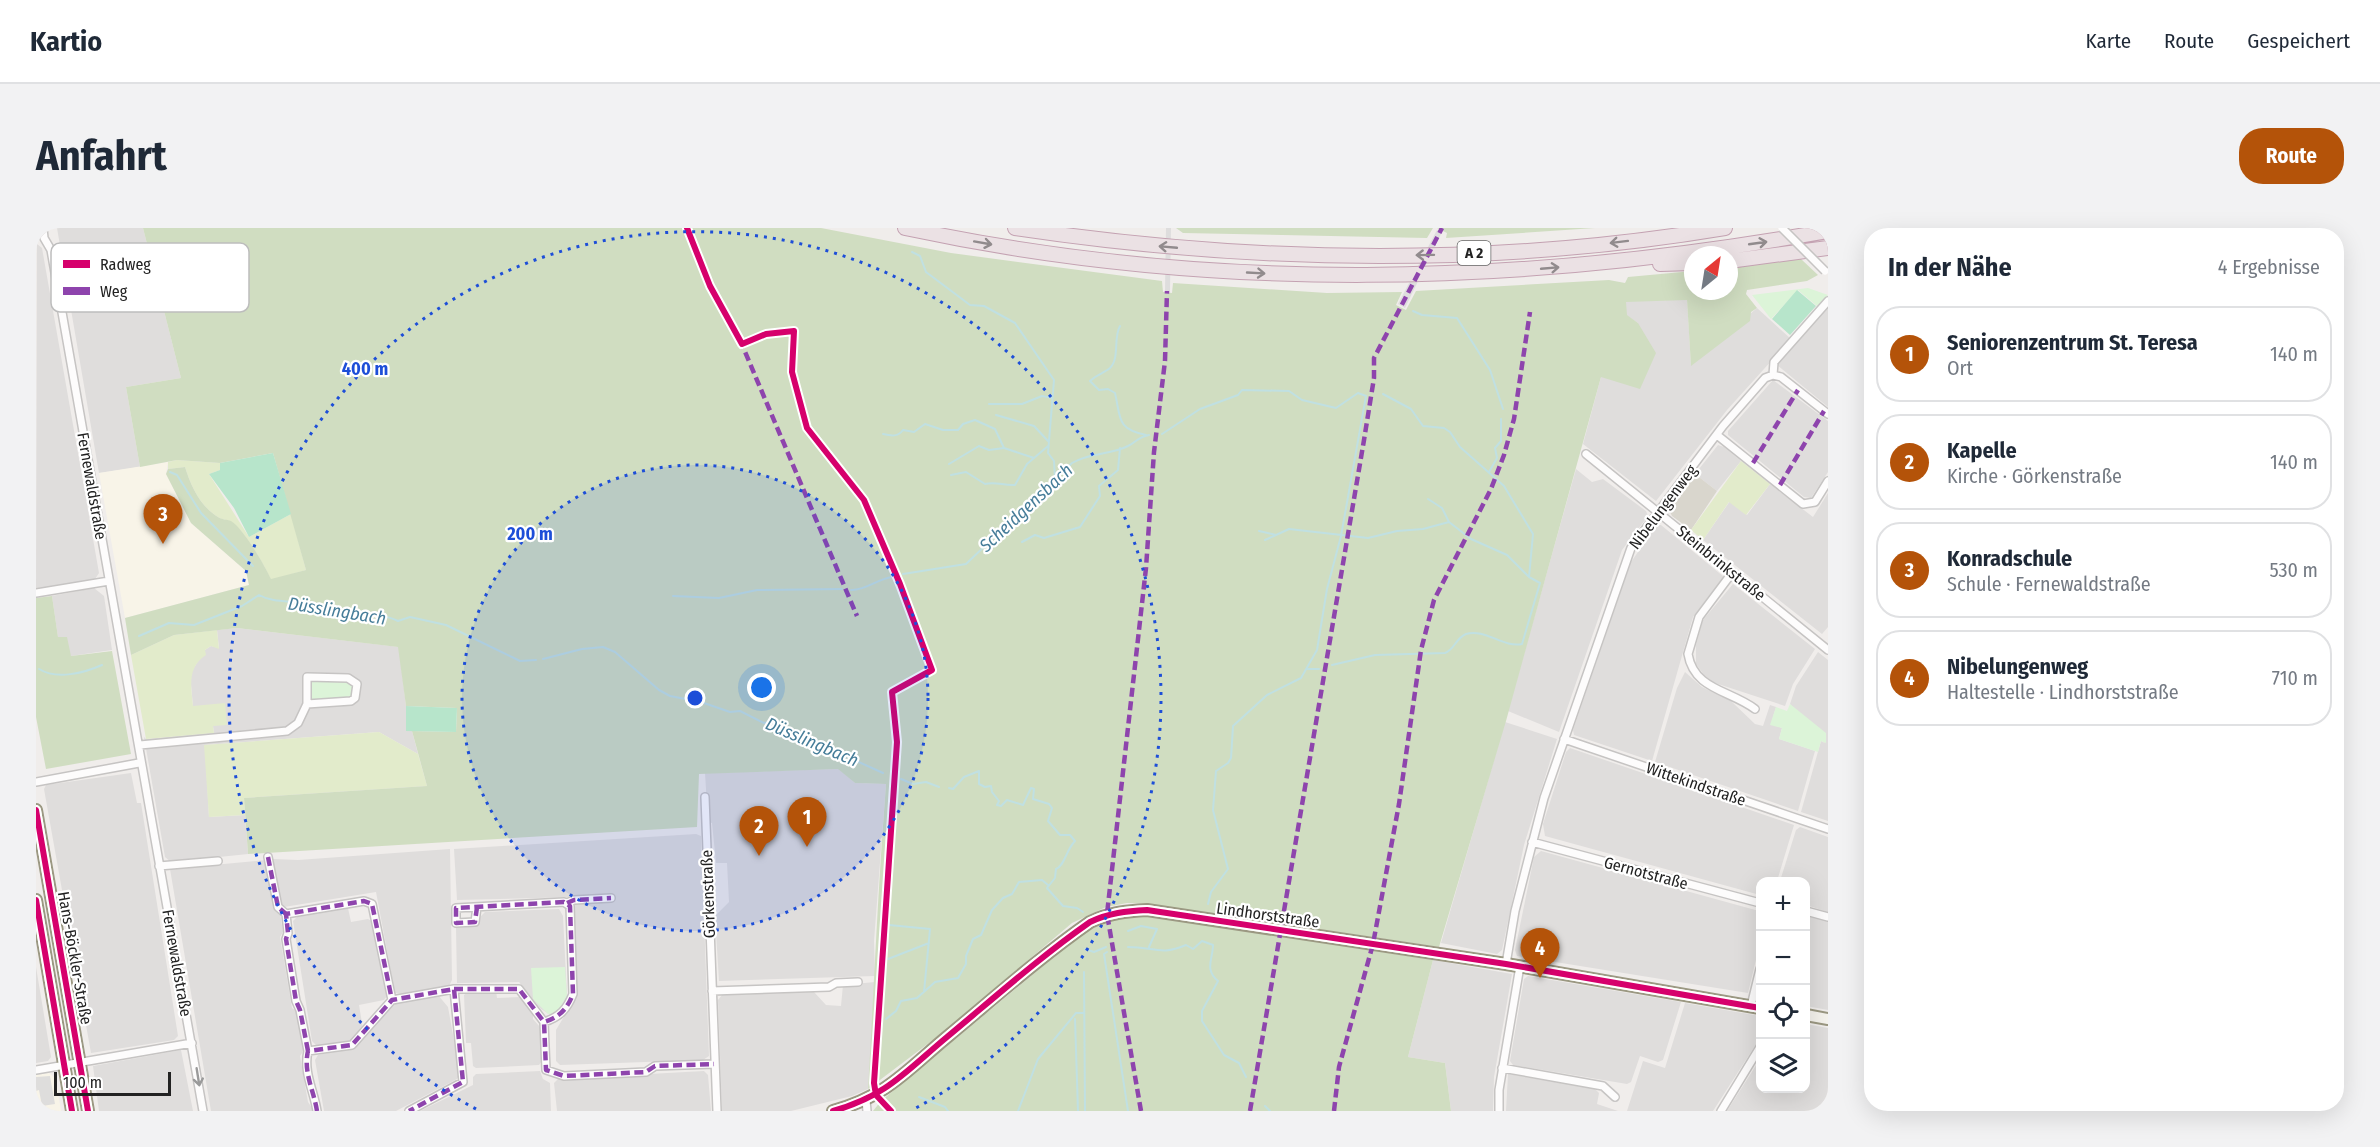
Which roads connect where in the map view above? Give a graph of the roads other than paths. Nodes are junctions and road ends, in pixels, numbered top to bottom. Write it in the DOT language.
graph roads {
  1 [pos="43,228"];
  2 [pos="905,228"];
  3 [pos="1015,228"];
  4 [pos="1722,228"];
  5 [pos="1782,228"];
  6 [pos="1828,231"];
  7 [pos="40,239"];
  8 [pos="1828,248"];
  9 [pos="1638,260"];
  10 [pos="1738,260"];
  11 [pos="1684,264"];
  12 [pos="1827,273"];
  13 [pos="1828,301"];
  14 [pos="62,312"];
  15 [pos="1773,375"];
  16 [pos="1828,414"];
  17 [pos="1717,435"];
  18 [pos="1586,454"];
  19 [pos="1828,481"];
  20 [pos="1659,513"];
  21 [pos="1732,573"];
  22 [pos="109,581"];
  23 [pos="36,593"];
  24 [pos="1828,639"];
  25 [pos="1826,648"];
  26 [pos="307,704"];
  27 [pos="1755,709"];
  28 [pos="1564,739"];
  29 [pos="140,745"];
  30 [pos="139,763"];
  31 [pos="36,782"];
  32 [pos="705,797"];
  33 [pos="36,810"];
  34 [pos="1828,829"];
  35 [pos="1532,842"];
  36 [pos="268,857"];
  37 [pos="218,861"];
  38 [pos="159,866"];
  39 [pos="611,898"];
  40 [pos="36,900"];
  41 [pos="1756,902"];
  42 [pos="567,903"];
  43 [pos="477,907"];
  44 [pos="1810,912"];
  45 [pos="286,915"];
  46 [pos="1828,917"];
  47 [pos="1506,964"];
  48 [pos="1520,966"];
  49 [pos="858,982"];
  50 [pos="454,989"];
  51 [pos="712,991"];
  52 [pos="392,1000"];
  53 [pos="1756,1007"];
  54 [pos="1810,1016"];
  55 [pos="1828,1019"];
  56 [pos="544,1022"];
  57 [pos="192,1043"];
  58 [pos="308,1051"];
  59 [pos="1756,1055"];
  60 [pos="79,1063"];
  61 [pos="714,1064"];
  62 [pos="64,1065"];
  63 [pos="1502,1068"];
  64 [pos="36,1070"];
  65 [pos="1615,1097"];
  66 [pos="867,1106"];
  67 [pos="72,1111"];
  68 [pos="88,1111"];
  69 [pos="203,1111"];
  70 [pos="317,1111"];
  71 [pos="409,1111"];
  72 [pos="717,1111"];
  73 [pos="833,1111"];
  74 [pos="1499,1111"];
  75 [pos="1721,1111"];
  1 -- 7 [label="street, Fernewaldstraße"];
  2 -- 9 [label="highway, A 2, one-way"];
  4 -- 3 [label="highway, A 2, one-way"];
  5 -- 12 [label="street, bridge"];
  9 -- 6 [label="highway, A 2, one-way"];
  8 -- 10 [label="highway"];
  9 -- 11 [label="highway"];
  13 -- 15 [label="street, Nibelungenweg"];
  14 -- 22 [label="street, Fernewaldstraße"];
  15 -- 16 [label="street"];
  15 -- 17 [label="street, Nibelungenweg"];
  17 -- 19 [label="street"];
  17 -- 20 [label="street, Nibelungenweg"];
  18 -- 20 [label="street, Steinbrinkstraße"];
  20 -- 21 [label="street, Steinbrinkstraße"];
  20 -- 28 [label="street, Nibelungenweg"];
  21 -- 25 [label="street, Steinbrinkstraße"];
  21 -- 27 [label="street"];
  22 -- 23 [label="street"];
  22 -- 29 [label="street, Fernewaldstraße"];
  24 -- 25 [label="street"];
  26 -- 26 [label="street"];
  26 -- 29 [label="street"];
  28 -- 34 [label="street, Wittekindstraße"];
  28 -- 35 [label="street, Nibelungenweg"];
  29 -- 30 [label="street, Fernewaldstraße"];
  30 -- 31 [label="street"];
  30 -- 38 [label="street, Fernewaldstraße"];
  32 -- 51 [label="street, Görkenstraße"];
  33 -- 60 [label="street, Hans-Böckler-Straße"];
  35 -- 41 [label="street, Gernotstraße"];
  35 -- 47 [label="street, Nibelungenweg"];
  36 -- 45 [label="street"];
  37 -- 38 [label="street"];
  38 -- 57 [label="street, Fernewaldstraße"];
  39 -- 42 [label="street"];
  40 -- 62 [label="street, Hans-Böckler-Straße"];
  42 -- 43 [label="street"];
  42 -- 56 [label="street"];
  44 -- 46 [label="street"];
  45 -- 52 [label="street"];
  45 -- 58 [label="street"];
  47 -- 48 [label="street, Lindhorststraße"];
  47 -- 66 [label="street, Lindhorststraße"];
  48 -- 53 [label="street, Lindhorststraße"];
  48 -- 63 [label="street"];
  49 -- 51 [label="street"];
  50 -- 52 [label="street"];
  50 -- 56 [label="street"];
  50 -- 71 [label="street"];
  51 -- 61 [label="street, Görkenstraße"];
  52 -- 58 [label="street"];
  54 -- 55 [label="street"];
  56 -- 61 [label="street"];
  57 -- 60 [label="street"];
  57 -- 69 [label="street, Fernewaldstraße, one-way"];
  58 -- 70 [label="street"];
  59 -- 75 [label="street"];
  60 -- 62 [label="street"];
  60 -- 68 [label="street, Hans-Böckler-Straße"];
  61 -- 72 [label="street, Görkenstraße"];
  62 -- 64 [label="street"];
  62 -- 67 [label="street, Hans-Böckler-Straße"];
  63 -- 65 [label="street"];
  63 -- 74 [label="street"];
  66 -- 73 [label="street, Lindhorststraße"];
}
